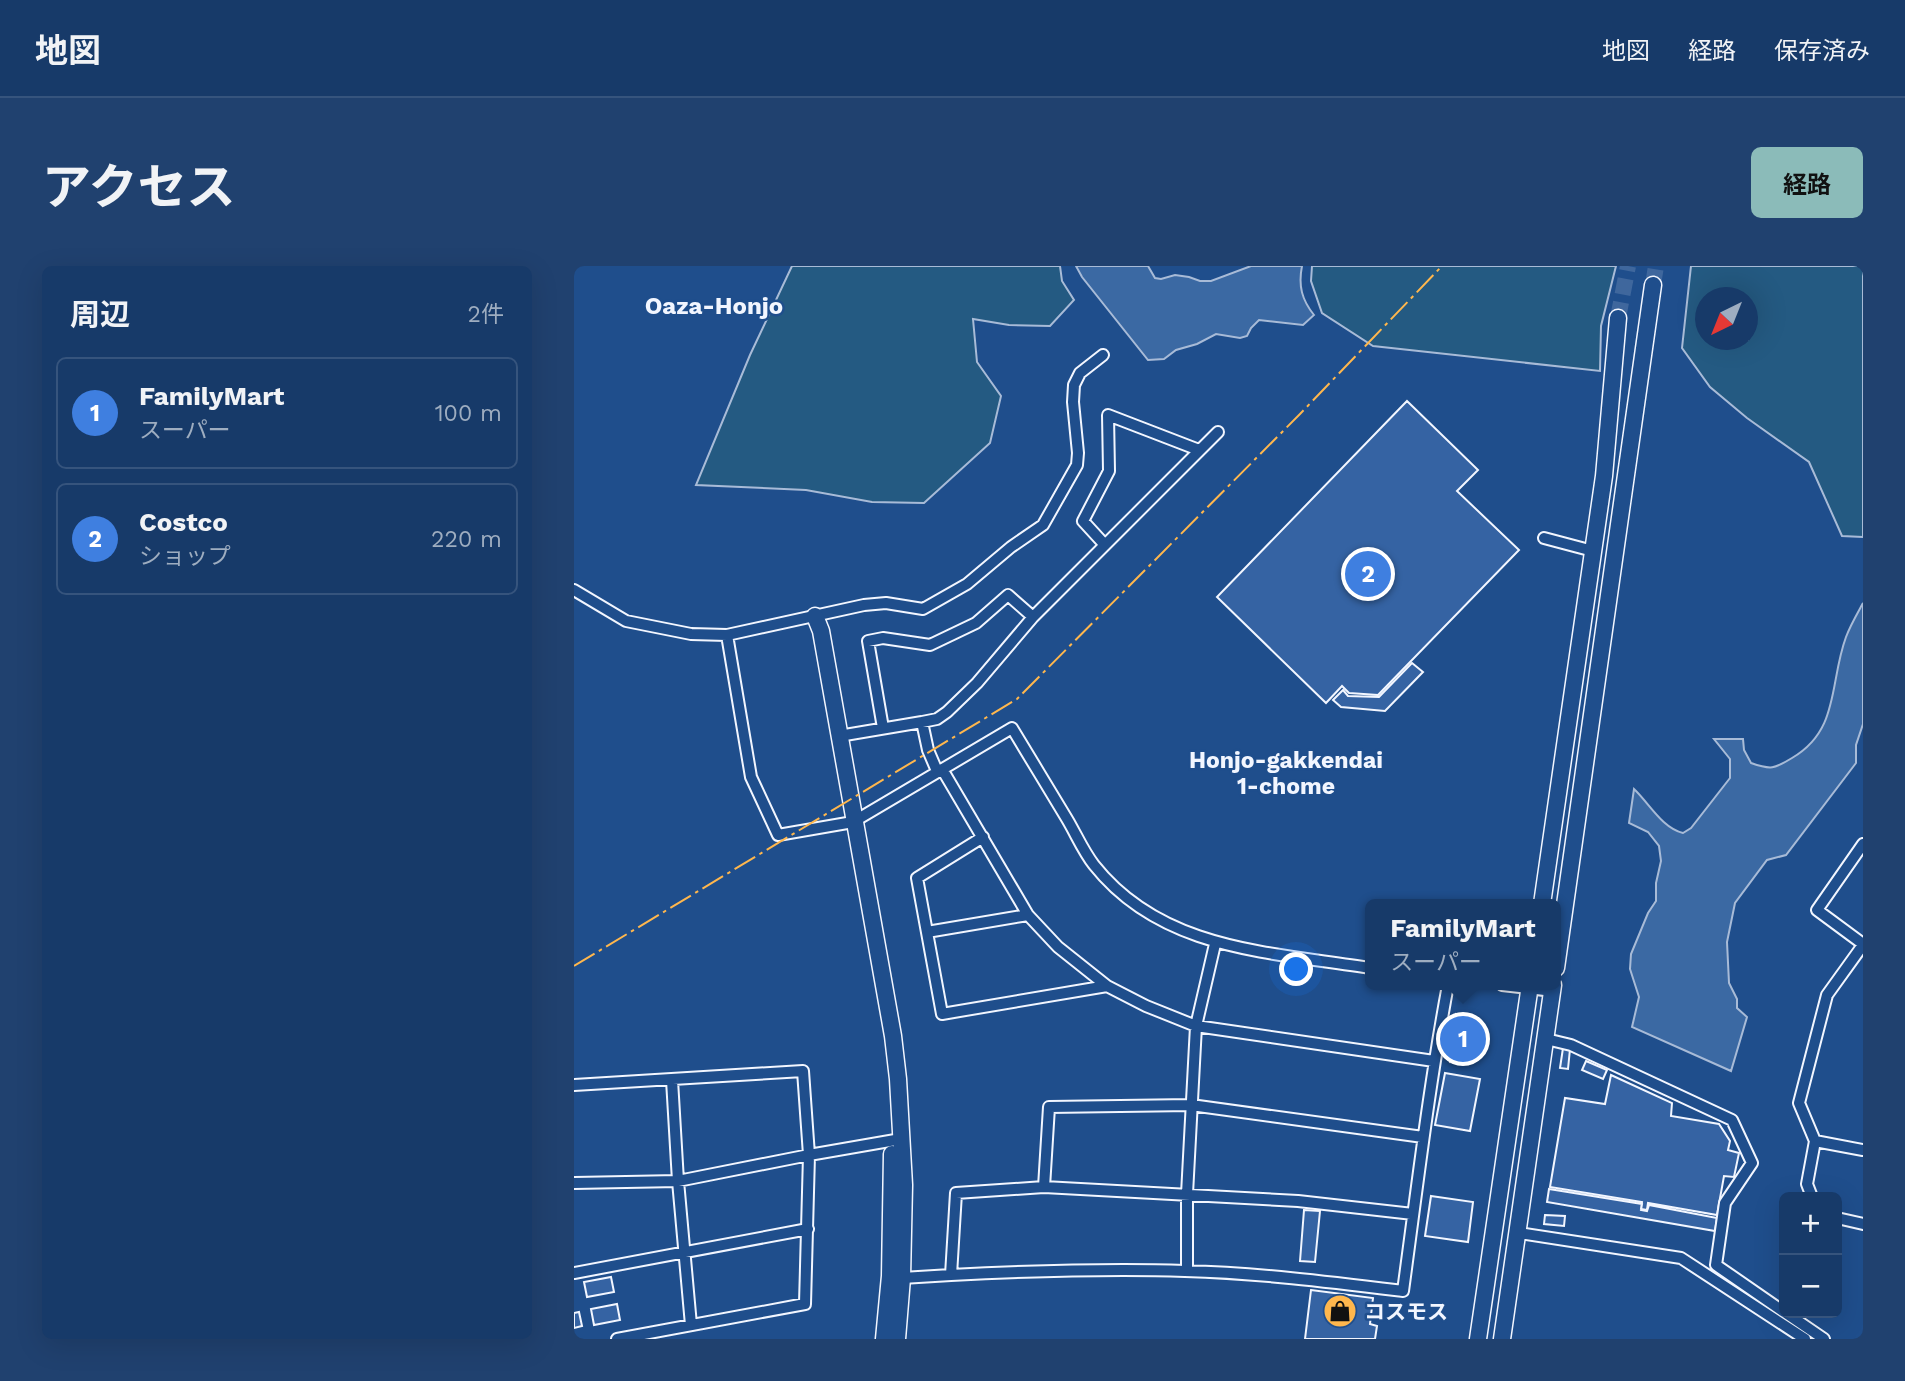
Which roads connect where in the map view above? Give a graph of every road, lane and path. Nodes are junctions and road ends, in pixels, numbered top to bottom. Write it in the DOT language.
graph roads {
  1 [pos="1654,285"];
  2 [pos="1618,318"];
  3 [pos="1103,355"];
  4 [pos="1218,432"];
  5 [pos="1199,450"];
  6 [pos="1544,538"];
  7 [pos="1105,545"];
  8 [pos="1593,551"];
  9 [pos="1615,553"];
  10 [pos="574,590"];
  11 [pos="815,616"];
  12 [pos="1033,617"];
  13 [pos="727,635"];
  14 [pos="922,722"];
  15 [pos="883,728"];
  16 [pos="839,736"];
  17 [pos="1566,736"];
  18 [pos="1588,738"];
  19 [pos="940,770"];
  20 [pos="850,823"];
  21 [pos="983,837"];
  22 [pos="1862,849"];
  23 [pos="1543,899"];
  24 [pos="1028,915"];
  25 [pos="928,932"];
  26 [pos="1561,932"];
  27 [pos="1215,944"];
  28 [pos="1863,945"];
  29 [pos="1365,967"];
  30 [pos="1107,986"];
  31 [pos="1447,990"];
  32 [pos="1529,990"];
  33 [pos="1553,990"];
  34 [pos="1195,1026"];
  35 [pos="1546,1039"];
  36 [pos="1434,1061"];
  37 [pos="672,1080"];
  38 [pos="574,1085"];
  39 [pos="1191,1104"];
  40 [pos="1423,1137"];
  41 [pos="897,1140"];
  42 [pos="1815,1141"];
  43 [pos="1863,1150"];
  44 [pos="809,1155"];
  45 [pos="678,1181"];
  46 [pos="574,1183"];
  47 [pos="1044,1187"];
  48 [pos="1810,1192"];
  49 [pos="1187,1195"];
  50 [pos="1413,1214"];
  51 [pos="1842,1219"];
  52 [pos="1863,1224"];
  53 [pos="808,1229"];
  54 [pos="1519,1233"];
  55 [pos="685,1252"];
  56 [pos="1187,1271"];
  57 [pos="574,1273"];
  58 [pos="951,1275"];
  59 [pos="902,1278"];
  60 [pos="1779,1308"];
  61 [pos="1794,1318"];
  62 [pos="691,1325"];
  63 [pos="617,1339"];
  64 [pos="884,1339"];
  65 [pos="897,1339"];
  66 [pos="1478,1339"];
  67 [pos="1502,1339"];
  68 [pos="1805,1339"];
  69 [pos="1824,1339"];
  1 -- 9 [label="street"];
  2 -- 8 [label="street"];
  3 -- 11 [label="street"];
  4 -- 5 [label="street"];
  5 -- 7 [label="street"];
  5 -- 7 [label="street"];
  6 -- 8 [label="street"];
  7 -- 12 [label="street"];
  8 -- 9 [label="street"];
  8 -- 17 [label="street"];
  9 -- 18 [label="street"];
  10 -- 13 [label="street"];
  11 -- 13 [label="street"];
  11 -- 16 [label="street"];
  11 -- 20 [label="street"];
  12 -- 14 [label="street"];
  12 -- 15 [label="street"];
  13 -- 20 [label="street"];
  14 -- 15 [label="street"];
  14 -- 19 [label="street"];
  15 -- 16 [label="street"];
  16 -- 20 [label="street"];
  17 -- 18 [label="street"];
  17 -- 23 [label="street"];
  18 -- 26 [label="street"];
  19 -- 20 [label="street"];
  19 -- 21 [label="street"];
  19 -- 27 [label="street"];
  20 -- 41 [label="street"];
  21 -- 24 [label="street"];
  21 -- 25 [label="street"];
  22 -- 28 [label="street"];
  24 -- 25 [label="street"];
  24 -- 30 [label="street"];
  25 -- 30 [label="street"];
  27 -- 29 [label="street"];
  27 -- 34 [label="street"];
  28 -- 42 [label="street"];
  30 -- 34 [label="street"];
  31 -- 36 [label="street"];
  32 -- 66 [label="street"];
  33 -- 35 [label="street"];
  34 -- 36 [label="street"];
  34 -- 39 [label="street"];
  35 -- 54 [label="street"];
  35 -- 60 [label="street"];
  36 -- 40 [label="street"];
  37 -- 38 [label="street"];
  37 -- 44 [label="street"];
  37 -- 45 [label="street"];
  39 -- 40 [label="street"];
  39 -- 47 [label="street"];
  39 -- 49 [label="street"];
  40 -- 50 [label="street"];
  41 -- 44 [label="street"];
  41 -- 59 [label="street"];
  41 -- 64 [label="street"];
  42 -- 43 [label="street"];
  42 -- 48 [label="street"];
  44 -- 45 [label="street"];
  44 -- 53 [label="street"];
  45 -- 46 [label="street"];
  45 -- 55 [label="street"];
  47 -- 49 [label="street"];
  47 -- 58 [label="street"];
  49 -- 50 [label="street"];
  49 -- 56 [label="street"];
  50 -- 56 [label="street"];
  51 -- 52 [label="street"];
  53 -- 55 [label="street"];
  53 -- 62 [label="street"];
  54 -- 67 [label="street"];
  54 -- 68 [label="street"];
  55 -- 57 [label="street"];
  55 -- 62 [label="street"];
  56 -- 58 [label="street"];
  58 -- 59 [label="street"];
  59 -- 65 [label="street"];
  61 -- 69 [label="street"];
  62 -- 63 [label="street"];
}
